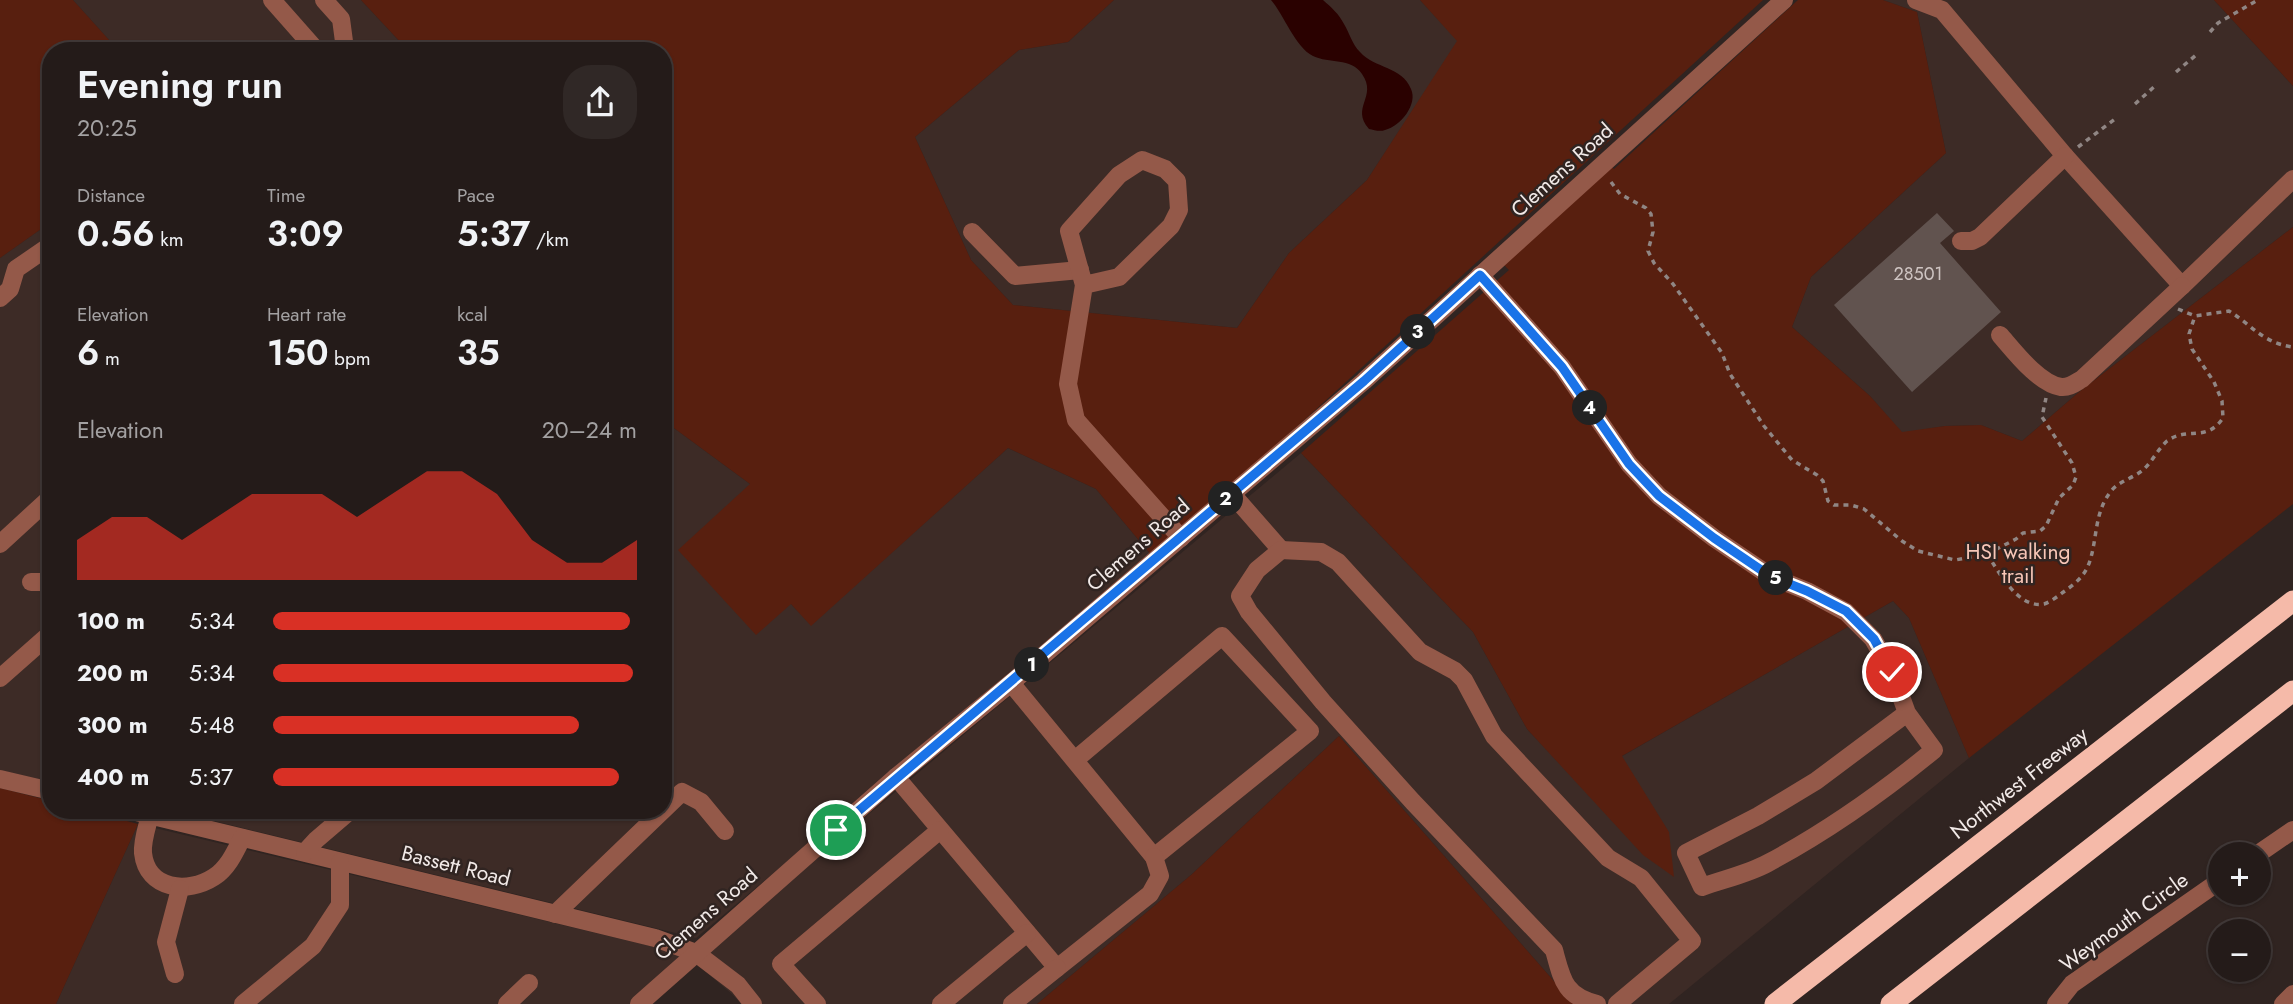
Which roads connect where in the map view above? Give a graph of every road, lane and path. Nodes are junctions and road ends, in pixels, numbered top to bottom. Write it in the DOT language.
graph roads {
  1 [pos="272,0"];
  2 [pos="324,0"];
  3 [pos="1784,0"];
  4 [pos="1916,0"];
  5 [pos="2258,0"];
  6 [pos="1948,5"];
  7 [pos="2210,32"];
  8 [pos="309,42"];
  9 [pos="344,42"];
  10 [pos="2196,55"];
  11 [pos="2176,72"];
  12 [pos="2156,85"];
  13 [pos="2135,104"];
  14 [pos="2115,119"];
  15 [pos="2071,152"];
  16 [pos="2293,179"];
  17 [pos="1611,183"];
  18 [pos="972,232"];
  19 [pos="1961,241"];
  20 [pos="42,251"];
  21 [pos="1480,275"];
  22 [pos="1082,278"];
  23 [pos="2182,286"];
  24 [pos="0,298"];
  25 [pos="2167,300"];
  26 [pos="2195,316"];
  27 [pos="2000,335"];
  28 [pos="2293,347"];
  29 [pos="2050,383"];
  30 [pos="1232,494"];
  31 [pos="42,505"];
  32 [pos="1181,538"];
  33 [pos="0,544"];
  34 [pos="1281,550"];
  35 [pos="1987,554"];
  36 [pos="32,582"];
  37 [pos="42,583"];
  38 [pos="2293,601"];
  39 [pos="42,641"];
  40 [pos="0,678"];
  41 [pos="1011,682"];
  42 [pos="2293,691"];
  43 [pos="1907,713"];
  44 [pos="1075,760"];
  45 [pos="897,777"];
  46 [pos="0,779"];
  47 [pos="42,789"];
  48 [pos="672,802"];
  49 [pos="148,819"];
  50 [pos="162,819"];
  51 [pos="340,819"];
  52 [pos="654,819"];
  53 [pos="940,830"];
  54 [pos="2293,830"];
  55 [pos="725,831"];
  56 [pos="242,838"];
  57 [pos="2271,845"];
  58 [pos="305,852"];
  59 [pos="1154,857"];
  60 [pos="340,862"];
  61 [pos="180,889"];
  62 [pos="2208,889"];
  63 [pos="555,914"];
  64 [pos="1027,933"];
  65 [pos="696,953"];
  66 [pos="1056,968"];
  67 [pos="175,974"];
  68 [pos="529,983"];
  69 [pos="2293,994"];
  70 [pos="243,1004"];
  71 [pos="507,1004"];
  72 [pos="639,1004"];
  73 [pos="753,1004"];
  74 [pos="817,1004"];
  75 [pos="941,1004"];
  76 [pos="1012,1004"];
  77 [pos="1597,1004"];
  78 [pos="1617,1004"];
  79 [pos="1775,1004"];
  80 [pos="1891,1004"];
  81 [pos="2056,1004"];
  82 [pos="2283,1004"];
  1 -- 8 [label="street"];
  2 -- 9 [label="street"];
  3 -- 21 [label="street, Clemens Road"];
  4 -- 6 [label="street"];
  5 -- 7 [label="path"];
  6 -- 15 [label="street"];
  10 -- 11 [label="path"];
  12 -- 13 [label="path"];
  14 -- 15 [label="path"];
  15 -- 19 [label="street"];
  15 -- 23 [label="street"];
  16 -- 23 [label="street"];
  17 -- 35 [label="path"];
  18 -- 22 [label="street"];
  20 -- 24 [label="street"];
  21 -- 30 [label="street, Clemens Road"];
  21 -- 43 [label="street"];
  22 -- 22 [label="street"];
  22 -- 32 [label="street"];
  23 -- 25 [label="street"];
  25 -- 26 [label="path"];
  25 -- 29 [label="street"];
  26 -- 28 [label="path"];
  26 -- 35 [label="path"];
  27 -- 29 [label="street"];
  29 -- 35 [label="path"];
  30 -- 32 [label="street, Clemens Road"];
  30 -- 34 [label="street"];
  31 -- 33 [label="street"];
  32 -- 41 [label="street, Clemens Road"];
  34 -- 77 [label="street"];
  34 -- 78 [label="street"];
  36 -- 37 [label="street"];
  38 -- 79 [label="highway, Northwest Freeway"];
  39 -- 40 [label="street"];
  41 -- 44 [label="street"];
  41 -- 45 [label="street, Clemens Road"];
  42 -- 80 [label="highway"];
  43 -- 43 [label="street"];
  44 -- 59 [label="street"];
  44 -- 59 [label="street"];
  45 -- 53 [label="street"];
  45 -- 65 [label="street, Clemens Road"];
  46 -- 47 [label="street"];
  48 -- 55 [label="street"];
  49 -- 61 [label="street"];
  50 -- 56 [label="street, Bassett Road"];
  51 -- 58 [label="street"];
  52 -- 63 [label="street"];
  53 -- 64 [label="street"];
  53 -- 74 [label="street"];
  54 -- 57 [label="street"];
  56 -- 58 [label="street, Bassett Road"];
  56 -- 61 [label="street"];
  58 -- 60 [label="street, Bassett Road"];
  59 -- 66 [label="street"];
  60 -- 63 [label="street, Bassett Road"];
  60 -- 70 [label="street"];
  61 -- 67 [label="street"];
  62 -- 81 [label="street, Weymouth Circle"];
  63 -- 65 [label="street, Bassett Road"];
  64 -- 66 [label="street"];
  64 -- 75 [label="street"];
  65 -- 72 [label="street, Clemens Road"];
  65 -- 73 [label="street, Bassett Road"];
  66 -- 76 [label="street"];
  68 -- 71 [label="street"];
  69 -- 82 [label="street"];
}
